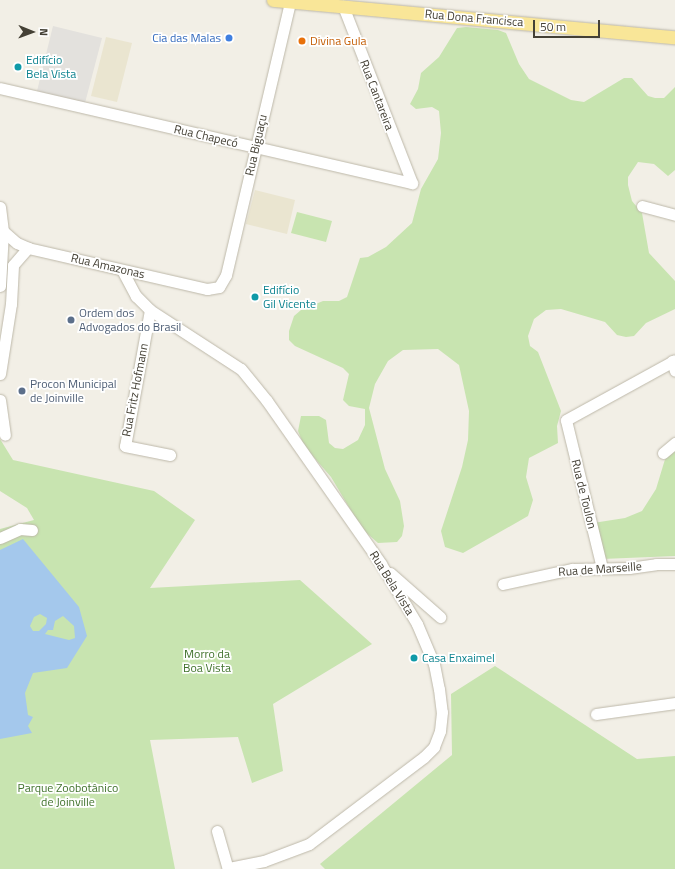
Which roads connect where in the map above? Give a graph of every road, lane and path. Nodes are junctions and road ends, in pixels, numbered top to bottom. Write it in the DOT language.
graph roads {
  1 [pos="273,0"];
  2 [pos="290,2"];
  3 [pos="347,4"];
  4 [pos="675,37"];
  5 [pos="0,88"];
  6 [pos="256,147"];
  7 [pos="412,184"];
  8 [pos="642,206"];
  9 [pos="0,207"];
  10 [pos="675,215"];
  11 [pos="3,231"];
  12 [pos="28,248"];
  13 [pos="122,270"];
  14 [pos="7,273"];
  15 [pos="0,286"];
  16 [pos="219,287"];
  17 [pos="150,310"];
  18 [pos="2,330"];
  19 [pos="674,364"];
  20 [pos="0,374"];
  21 [pos="0,400"];
  22 [pos="5,435"];
  23 [pos="675,443"];
  24 [pos="663,454"];
  25 [pos="170,455"];
  26 [pos="32,530"];
  27 [pos="0,538"];
  28 [pos="381,564"];
  29 [pos="675,564"];
  30 [pos="602,568"];
  31 [pos="503,584"];
  32 [pos="440,617"];
  33 [pos="675,703"];
  34 [pos="596,714"];
  35 [pos="217,831"];
  36 [pos="228,869"];
  1 -- 2 [label="main road, Rua Dona Francisca"];
  2 -- 3 [label="main road, Rua Dona Francisca"];
  2 -- 6 [label="street, Rua Biguaçu"];
  3 -- 4 [label="main road, Rua Dona Francisca"];
  3 -- 7 [label="street, Rua Cantareira"];
  5 -- 6 [label="street, Rua Chapecó"];
  6 -- 7 [label="street, Rua Chapecó"];
  6 -- 16 [label="street, Rua Biguaçu"];
  8 -- 10 [label="street"];
  9 -- 11 [label="street"];
  11 -- 12 [label="street, Rua Amazonas"];
  11 -- 14 [label="street"];
  12 -- 13 [label="street, Rua Amazonas"];
  12 -- 14 [label="street"];
  13 -- 16 [label="street, Rua Amazonas"];
  13 -- 17 [label="street, Rua Bela Vista"];
  14 -- 15 [label="street"];
  14 -- 18 [label="street"];
  17 -- 25 [label="street, Rua Fritz Hofmann"];
  17 -- 28 [label="street, Rua Bela Vista"];
  18 -- 20 [label="street"];
  19 -- 30 [label="street, Rua de Toulon"];
  21 -- 22 [label="street"];
  23 -- 24 [label="street"];
  26 -- 27 [label="street"];
  28 -- 32 [label="street"];
  28 -- 36 [label="street, Rua Bela Vista"];
  29 -- 30 [label="street, Rua de Marseille"];
  30 -- 31 [label="street, Rua de Marseille"];
  33 -- 34 [label="street"];
  35 -- 36 [label="street"];
}
